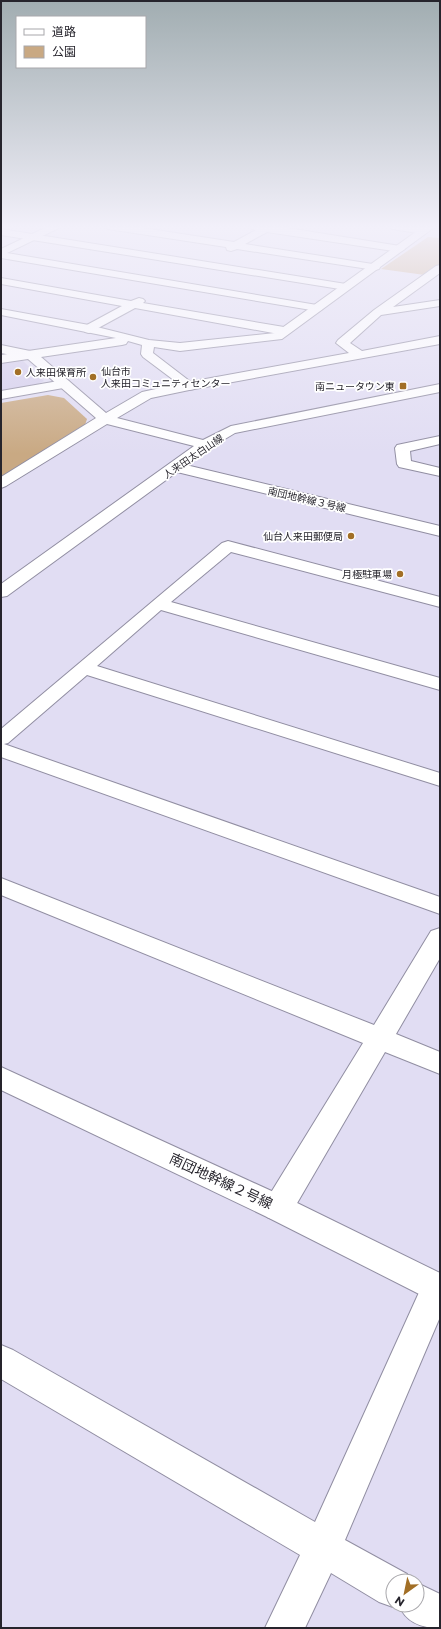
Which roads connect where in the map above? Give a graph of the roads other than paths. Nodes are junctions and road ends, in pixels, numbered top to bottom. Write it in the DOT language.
graph roads {
  1 [pos="128,302"];
  2 [pos="283,302"];
  3 [pos="325,302"];
  4 [pos="392,302"];
  5 [pos="134,303"];
  6 [pos="440,303"];
  7 [pos="317,308"];
  8 [pos="1,312"];
  9 [pos="378,312"];
  10 [pos="89,329"];
  11 [pos="284,331"];
  12 [pos="135,339"];
  13 [pos="440,340"];
  14 [pos="148,344"];
  15 [pos="1,348"];
  16 [pos="359,354"];
  17 [pos="31,355"];
  18 [pos="1,359"];
  19 [pos="64,384"];
  20 [pos="190,386"];
  21 [pos="440,388"];
  22 [pos="1,395"];
  23 [pos="105,419"];
  24 [pos="440,440"];
  25 [pos="205,445"];
  26 [pos="175,467"];
  27 [pos="440,472"];
  28 [pos="1,483"];
  29 [pos="440,531"];
  30 [pos="1,572"];
  31 [pos="20,578"];
  32 [pos="1,592"];
  33 [pos="440,602"];
  34 [pos="158,604"];
  35 [pos="84,668"];
  36 [pos="440,684"];
  37 [pos="1,739"];
  38 [pos="1,750"];
  39 [pos="440,780"];
  40 [pos="1,886"];
  41 [pos="440,906"];
  42 [pos="440,937"];
  43 [pos="380,1038"];
  44 [pos="440,1063"];
  45 [pos="1,1078"];
  46 [pos="278,1208"];
  47 [pos="438,1288"];
  48 [pos="1,1361"];
  49 [pos="323,1548"];
  50 [pos="385,1583"];
  51 [pos="425,1607"];
  52 [pos="440,1615"];
  53 [pos="285,1628"];
  1 -- 5 [label="street"];
  2 -- 7 [label="street"];
  3 -- 7 [label="street"];
  4 -- 9 [label="street"];
  5 -- 10 [label="street"];
  5 -- 11 [label="street"];
  6 -- 9 [label="street"];
  7 -- 11 [label="street"];
  8 -- 10 [label="street"];
  9 -- 16 [label="street"];
  10 -- 12 [label="street"];
  11 -- 14 [label="street"];
  12 -- 14 [label="street"];
  12 -- 17 [label="street"];
  13 -- 16 [label="street"];
  14 -- 20 [label="street"];
  15 -- 17 [label="street"];
  16 -- 20 [label="street"];
  17 -- 18 [label="street"];
  17 -- 19 [label="street"];
  19 -- 22 [label="street"];
  19 -- 23 [label="street"];
  20 -- 23 [label="street"];
  21 -- 25 [label="street, 人来田太白山線"];
  23 -- 25 [label="street"];
  23 -- 28 [label="street"];
  24 -- 27 [label="street"];
  25 -- 26 [label="street, 人来田太白山線"];
  26 -- 29 [label="street, 南団地幹線３号線"];
  26 -- 31 [label="street, 人来田太白山線"];
  30 -- 31 [label="street"];
  31 -- 32 [label="street, 人来田太白山線"];
  33 -- 34 [label="street"];
  34 -- 35 [label="street"];
  34 -- 36 [label="street"];
  35 -- 37 [label="street"];
  35 -- 39 [label="street"];
  38 -- 41 [label="street"];
  40 -- 43 [label="street"];
  42 -- 43 [label="street"];
  43 -- 44 [label="street"];
  43 -- 46 [label="street"];
  45 -- 46 [label="street, 南団地幹線２号線"];
  46 -- 47 [label="street, 南団地幹線２号線"];
  47 -- 49 [label="street"];
  48 -- 49 [label="street"];
  49 -- 50 [label="street"];
  49 -- 53 [label="street"];
  51 -- 52 [label="street"];
}
